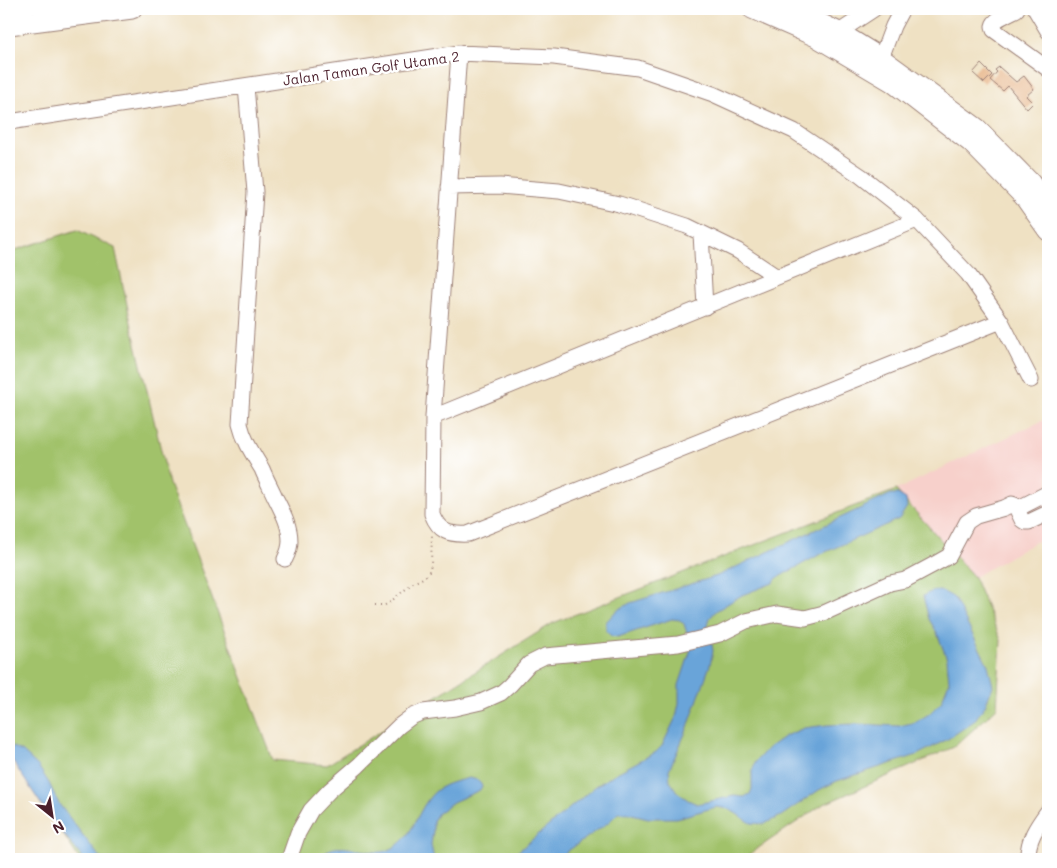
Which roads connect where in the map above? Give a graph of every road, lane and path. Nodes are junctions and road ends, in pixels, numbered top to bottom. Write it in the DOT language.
graph roads {
  1 [pos="24,9"];
  2 [pos="132,9"];
  3 [pos="752,9"];
  4 [pos="791,9"];
  5 [pos="874,9"];
  6 [pos="902,9"];
  7 [pos="1018,9"];
  8 [pos="1035,9"];
  9 [pos="9,11"];
  10 [pos="9,25"];
  11 [pos="1048,31"];
  12 [pos="839,32"];
  13 [pos="459,53"];
  14 [pos="881,58"];
  15 [pos="1048,69"];
  16 [pos="246,86"];
  17 [pos="9,122"];
  18 [pos="449,187"];
  19 [pos="1048,208"];
  20 [pos="916,220"];
  21 [pos="1048,231"];
  22 [pos="701,233"];
  23 [pos="777,277"];
  24 [pos="705,306"];
  25 [pos="1001,321"];
  26 [pos="1031,380"];
  27 [pos="433,417"];
  28 [pos="1048,493"];
  29 [pos="1017,509"];
  30 [pos="1048,513"];
  31 [pos="432,514"];
  32 [pos="285,559"];
  33 [pos="375,604"];
  34 [pos="1047,813"];
  35 [pos="289,859"];
  36 [pos="1028,859"];
  1 -- 9 [label="main road"];
  2 -- 10 [label="main road"];
  3 -- 21 [label="main road"];
  4 -- 12 [label="main road"];
  5 -- 12 [label="street"];
  6 -- 14 [label="street"];
  7 -- 15 [label="street"];
  8 -- 11 [label="street"];
  12 -- 14 [label="main road"];
  13 -- 16 [label="street, Jalan Taman Golf Utama 2"];
  13 -- 18 [label="street"];
  13 -- 20 [label="street, Jalan Taman Golf Utama 2"];
  14 -- 19 [label="main road"];
  16 -- 17 [label="street, Jalan Taman Golf Utama 2"];
  16 -- 32 [label="street"];
  18 -- 22 [label="street"];
  18 -- 27 [label="street"];
  20 -- 23 [label="street"];
  20 -- 25 [label="street, Jalan Taman Golf Utama 2"];
  22 -- 23 [label="street"];
  22 -- 24 [label="street"];
  23 -- 24 [label="street"];
  24 -- 27 [label="street"];
  25 -- 26 [label="street, Jalan Taman Golf Utama 2"];
  25 -- 31 [label="street"];
  27 -- 31 [label="street"];
  28 -- 29 [label="street"];
  29 -- 30 [label="street"];
  29 -- 35 [label="street"];
  31 -- 33 [label="path"];
  34 -- 36 [label="street"];
}
